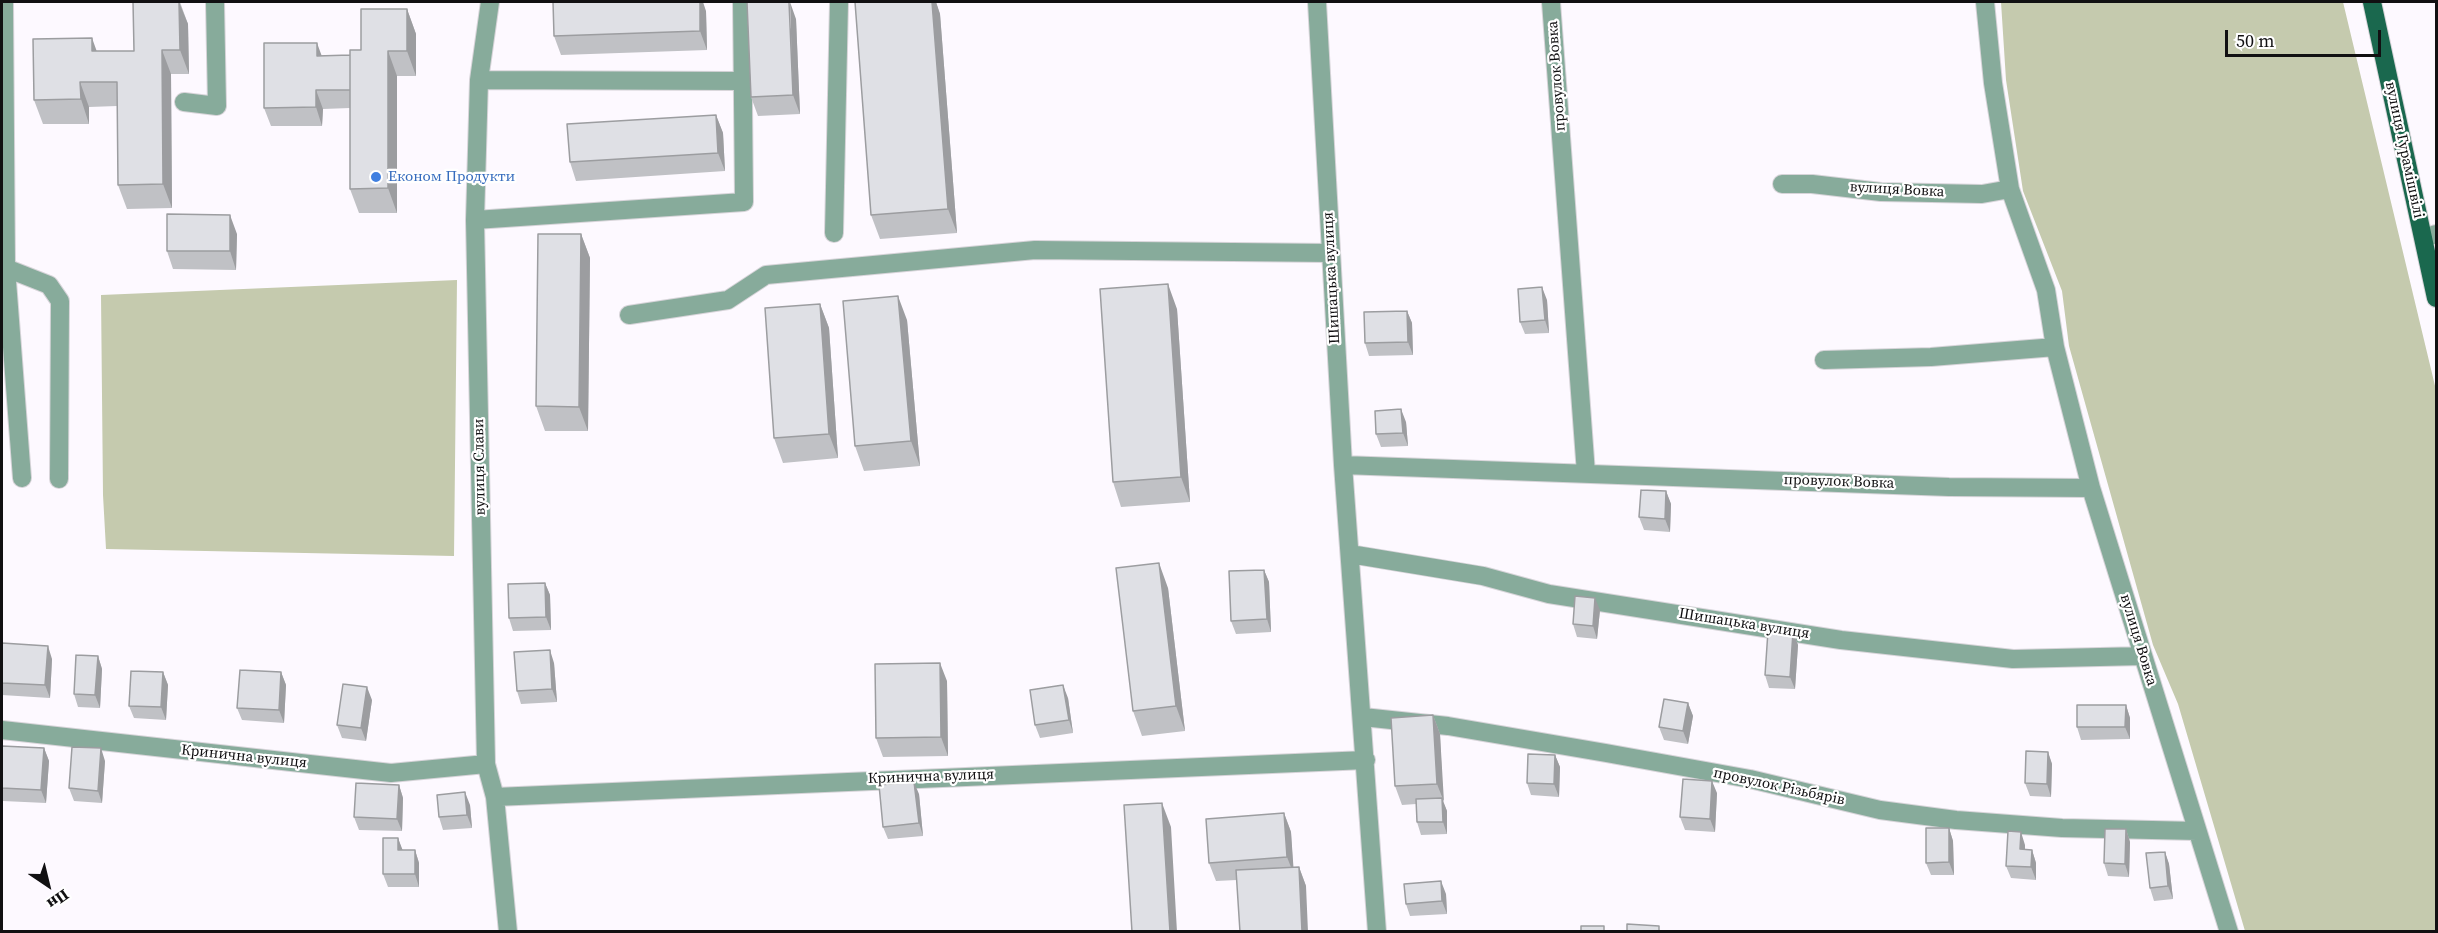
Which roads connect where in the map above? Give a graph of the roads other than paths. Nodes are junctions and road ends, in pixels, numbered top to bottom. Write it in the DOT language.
graph roads {
  1 [pos="4,2"];
  2 [pos="215,2"];
  3 [pos="490,2"];
  4 [pos="742,2"];
  5 [pos="840,2"];
  6 [pos="1317,2"];
  7 [pos="1551,2"];
  8 [pos="1984,2"];
  9 [pos="2372,2"];
  10 [pos="479,80"];
  11 [pos="742,81"];
  12 [pos="184,102"];
  13 [pos="1782,183"];
  14 [pos="2010,189"];
  15 [pos="475,220"];
  16 [pos="834,233"];
  17 [pos="2430,236"];
  18 [pos="1331,253"];
  19 [pos="6,268"];
  20 [pos="2436,298"];
  21 [pos="629,315"];
  22 [pos="2055,346"];
  23 [pos="1824,360"];
  24 [pos="1343,465"];
  25 [pos="1586,473"];
  26 [pos="22,478"];
  27 [pos="59,479"];
  28 [pos="2091,488"];
  29 [pos="1350,554"];
  30 [pos="2143,656"];
  31 [pos="1363,717"];
  32 [pos="2,730"];
  33 [pos="1366,760"];
  34 [pos="486,764"];
  35 [pos="495,797"];
  36 [pos="2197,831"];
  37 [pos="508,932"];
  38 [pos="1377,932"];
  39 [pos="2229,932"];
  1 -- 19 [label="street"];
  2 -- 12 [label="street"];
  3 -- 10 [label="street, вулиця Слави"];
  4 -- 11 [label="street"];
  5 -- 16 [label="street"];
  6 -- 18 [label="street, Шишацька вулиця"];
  7 -- 25 [label="street, провулок Вовка"];
  8 -- 14 [label="street, вулиця Вовка"];
  9 -- 17 [label="main road, вулиця Гурамішвілі"];
  10 -- 11 [label="street"];
  10 -- 15 [label="street, вулиця Слави"];
  11 -- 15 [label="street"];
  13 -- 14 [label="street, вулиця Вовка"];
  14 -- 22 [label="street, вулиця Вовка"];
  15 -- 34 [label="street, вулиця Слави"];
  17 -- 20 [label="main road, вулиця Гурамішвілі"];
  18 -- 21 [label="street"];
  18 -- 24 [label="street, Шишацька вулиця"];
  19 -- 26 [label="street"];
  19 -- 27 [label="street"];
  22 -- 23 [label="street"];
  22 -- 28 [label="street, вулиця Вовка"];
  24 -- 25 [label="street, провулок Вовка"];
  24 -- 29 [label="street, Шишацька вулиця"];
  25 -- 28 [label="street, провулок Вовка"];
  28 -- 30 [label="street, вулиця Вовка"];
  29 -- 30 [label="street, Шишацька вулиця"];
  29 -- 31 [label="street, Шишацька вулиця"];
  30 -- 36 [label="street, вулиця Вовка"];
  31 -- 33 [label="street, Шишацька вулиця"];
  31 -- 36 [label="street, провулок Різьбярів"];
  32 -- 34 [label="street, Кринична вулиця"];
  33 -- 35 [label="street, Кринична вулиця"];
  33 -- 38 [label="street, Шишацька вулиця"];
  34 -- 35 [label="street, вулиця Слави"];
  35 -- 37 [label="street, вулиця Слави"];
  36 -- 39 [label="street, вулиця Вовка"];
}
